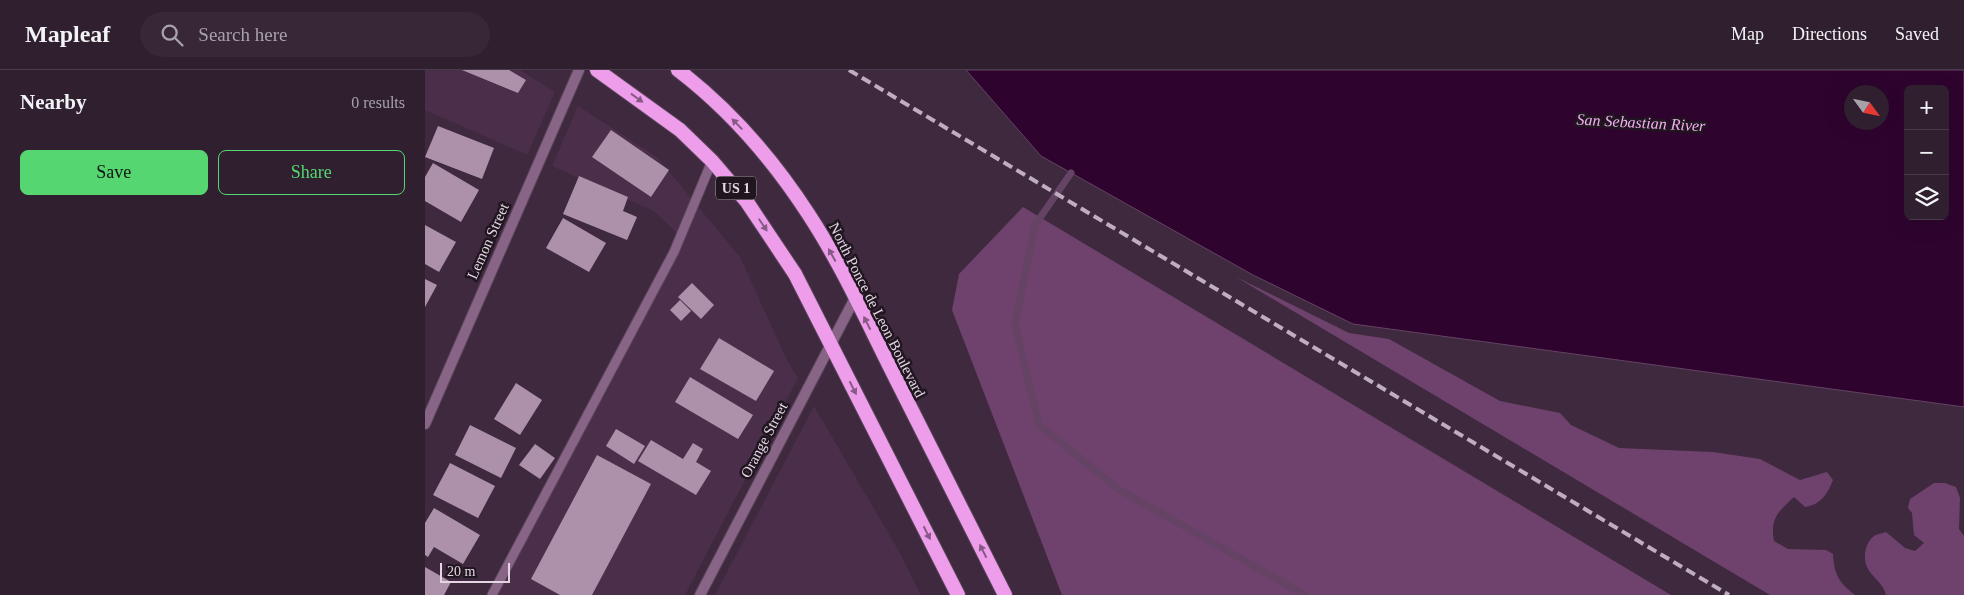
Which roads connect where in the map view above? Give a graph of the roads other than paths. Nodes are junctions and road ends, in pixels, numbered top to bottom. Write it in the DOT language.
graph roads {
  1 [pos="579,70"];
  2 [pos="597,70"];
  3 [pos="678,70"];
  4 [pos="711,161"];
  5 [pos="855,298"];
  6 [pos="831,344"];
  7 [pos="425,424"];
  8 [pos="492,595"];
  9 [pos="700,595"];
  10 [pos="958,595"];
  11 [pos="1005,595"];
  1 -- 7 [label="street, Lemon Street"];
  2 -- 4 [label="highway, US 1, one-way"];
  5 -- 3 [label="highway, North Ponce de Leon Boulevard / US 1, one-way"];
  4 -- 6 [label="highway, US 1, one-way"];
  4 -- 8 [label="lane"];
  5 -- 6 [label="street, Orange Street"];
  11 -- 5 [label="highway, North Ponce de Leon Boulevard / US 1, one-way"];
  6 -- 9 [label="street, Orange Street"];
  6 -- 10 [label="highway, US 1, one-way"];
}
